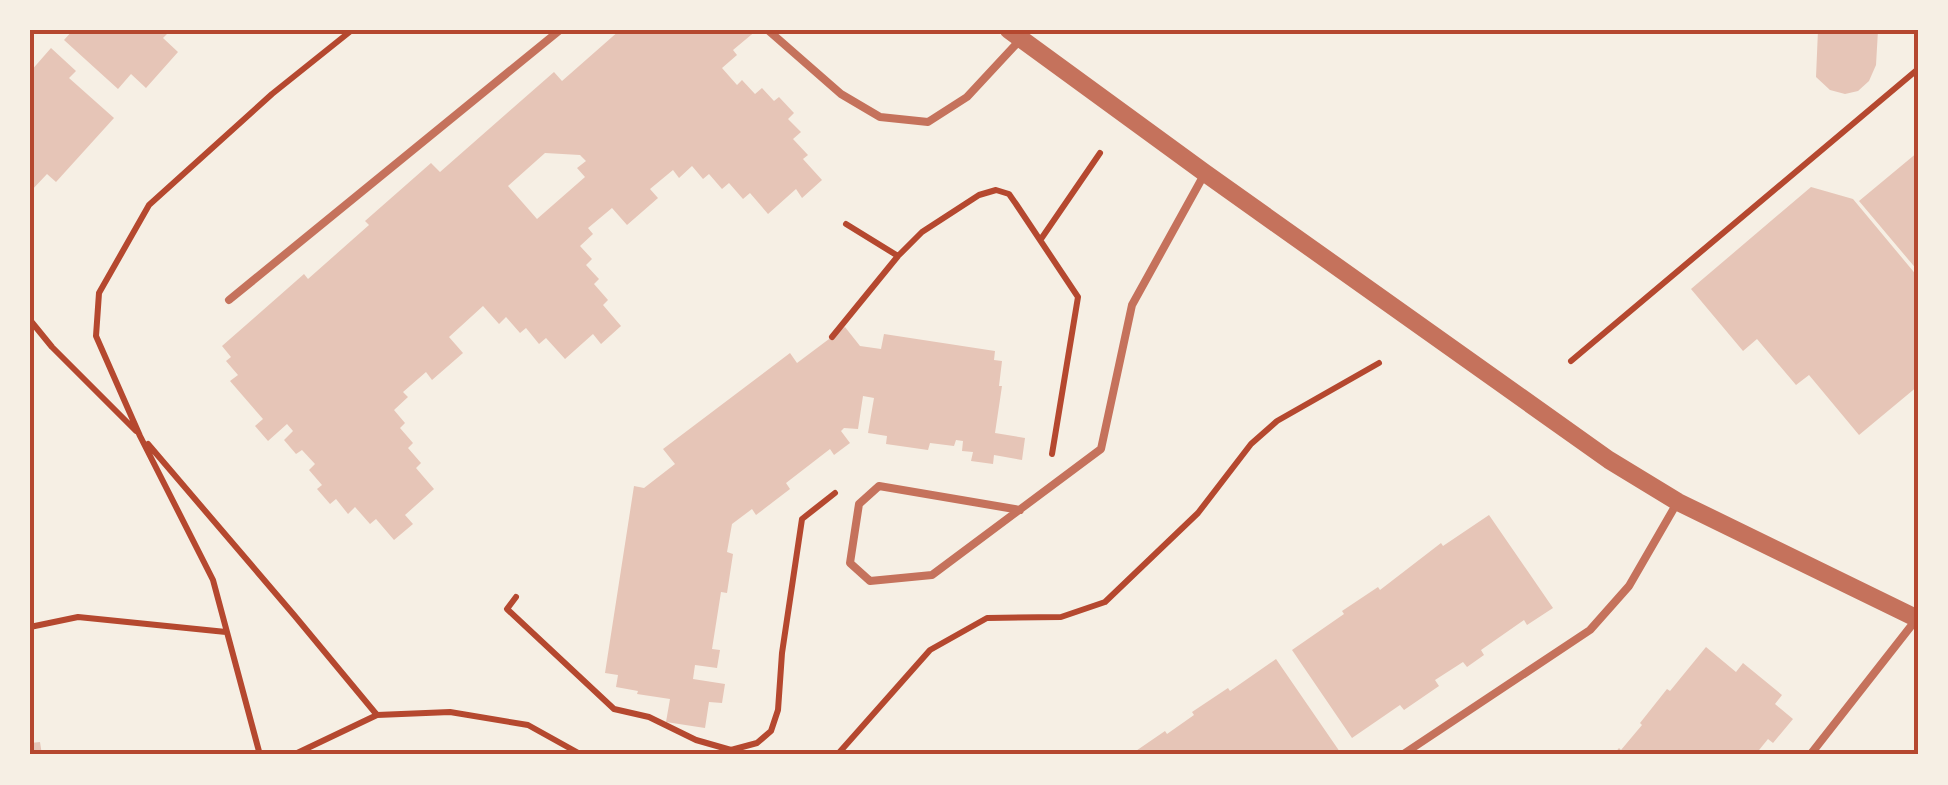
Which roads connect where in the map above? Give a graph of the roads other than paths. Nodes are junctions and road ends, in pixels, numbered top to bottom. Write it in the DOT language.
graph roads {
  1 [pos="560,30"];
  2 [pos="769,31"];
  3 [pos="1015,35"];
  4 [pos="1205,174"];
  5 [pos="229,300"];
  6 [pos="1678,502"];
  7 [pos="1020,510"];
  8 [pos="1918,618"];
  9 [pos="1402,755"];
  10 [pos="1810,755"];
  1 -- 5 [label="lane"];
  2 -- 3 [label="lane"];
  3 -- 4 [label="street"];
  4 -- 6 [label="street"];
  4 -- 7 [label="lane"];
  6 -- 8 [label="street"];
  6 -- 9 [label="lane"];
  7 -- 7 [label="lane"];
  8 -- 10 [label="lane"];
}
